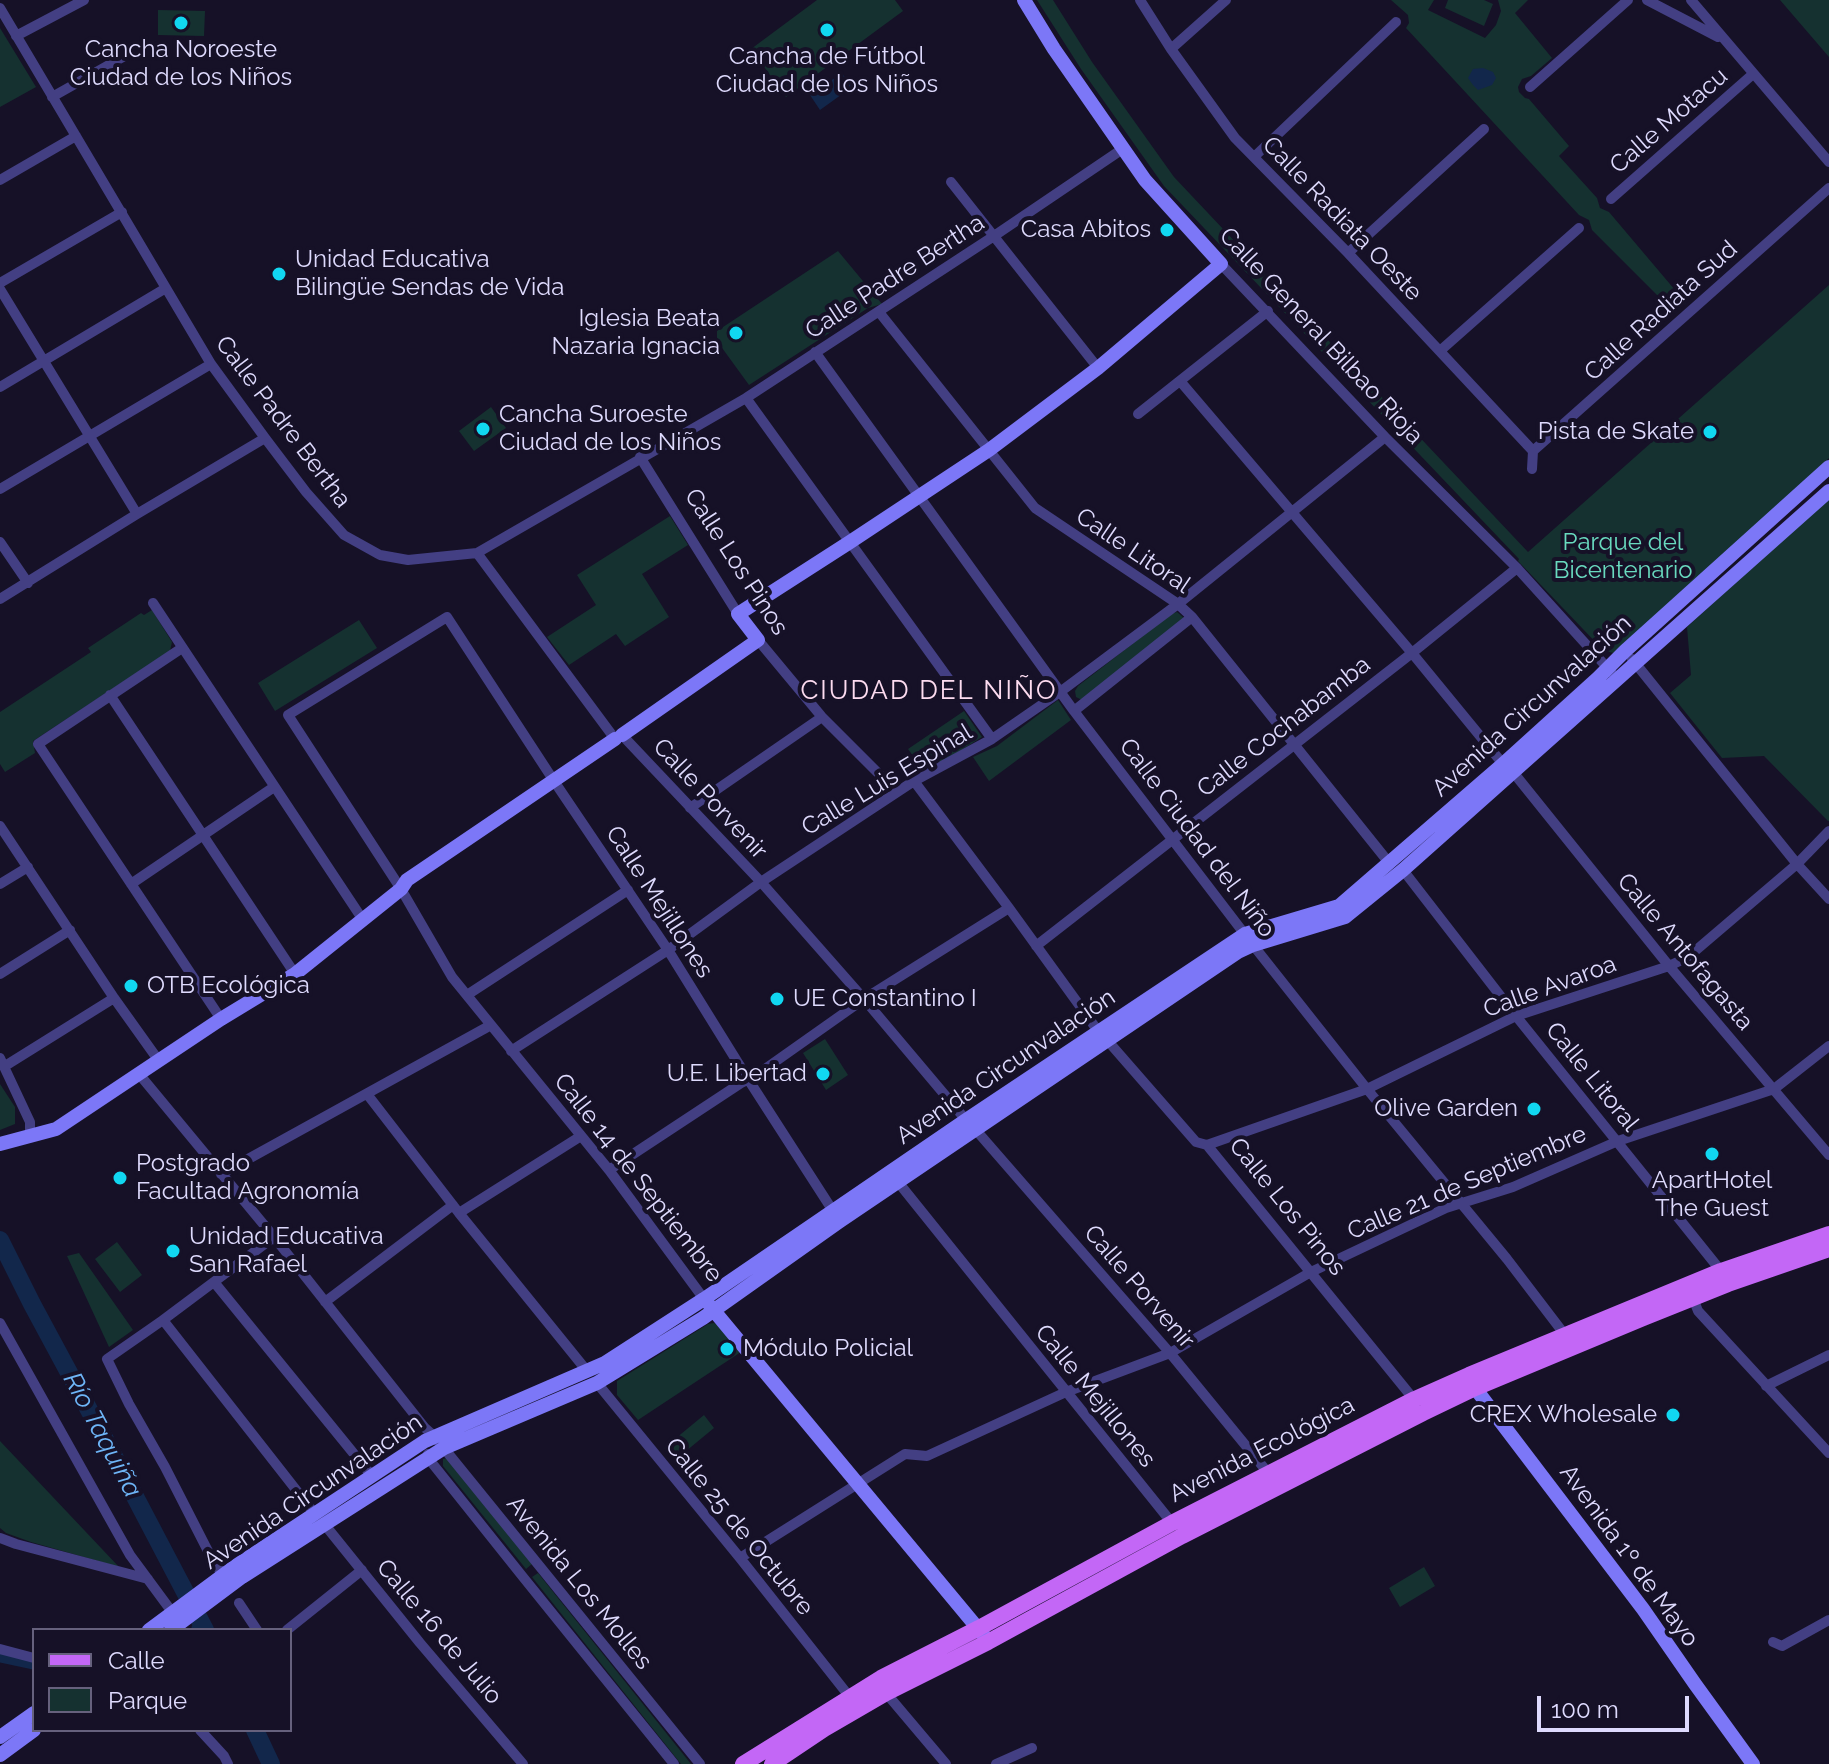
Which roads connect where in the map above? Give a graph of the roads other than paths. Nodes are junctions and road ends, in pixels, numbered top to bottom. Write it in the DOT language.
graph roads {
  1 [pos="84,0"];
  2 [pos="1024,0"];
  3 [pos="1140,0"];
  4 [pos="1226,0"];
  5 [pos="1628,0"];
  6 [pos="1647,0"];
  7 [pos="1692,2"];
  8 [pos="0,8"];
  9 [pos="1682,18"];
  10 [pos="1396,22"];
  11 [pos="16,36"];
  12 [pos="1724,40"];
  13 [pos="1171,49"];
  14 [pos="130,53"];
  15 [pos="1753,74"];
  16 [pos="1530,87"];
  17 [pos="52,97"];
  18 [pos="1484,129"];
  19 [pos="76,136"];
  20 [pos="1124,148"];
  21 [pos="1254,157"];
  22 [pos="1829,162"];
  23 [pos="0,180"];
  24 [pos="951,182"];
  25 [pos="1829,188"];
  26 [pos="1611,199"];
  27 [pos="122,212"];
  28 [pos="1579,228"];
  29 [pos="994,236"];
  30 [pos="1348,253"];
  31 [pos="1221,264"];
  32 [pos="0,286"];
  33 [pos="166,288"];
  34 [pos="1268,311"];
  35 [pos="879,312"];
  36 [pos="1441,350"];
  37 [pos="815,352"];
  38 [pos="44,361"];
  39 [pos="211,364"];
  40 [pos="1098,368"];
  41 [pos="1180,381"];
  42 [pos="0,387"];
  43 [pos="746,398"];
  44 [pos="1138,414"];
  45 [pos="90,436"];
  46 [pos="1385,437"];
  47 [pos="265,438"];
  48 [pos="989,450"];
  49 [pos="1533,451"];
  50 [pos="640,457"];
  51 [pos="1829,467"];
  52 [pos="1532,469"];
  53 [pos="0,489"];
  54 [pos="1829,491"];
  55 [pos="918,496"];
  56 [pos="1292,513"];
  57 [pos="137,514"];
  58 [pos="0,542"];
  59 [pos="850,542"];
  60 [pos="477,553"];
  61 [pos="1517,568"];
  62 [pos="28,583"];
  63 [pos="0,599"];
  64 [pos="153,603"];
  65 [pos="1178,604"];
  66 [pos="738,614"];
  67 [pos="1192,617"];
  68 [pos="758,640"];
  69 [pos="182,648"];
  70 [pos="1625,651"];
  71 [pos="1412,653"];
  72 [pos="1636,663"];
  73 [pos="1612,674"];
  74 [pos="1060,692"];
  75 [pos="110,695"];
  76 [pos="1074,711"];
  77 [pos="288,715"];
  78 [pos="822,717"];
  79 [pos="619,737"];
  80 [pos="992,739"];
  81 [pos="1295,743"];
  82 [pos="1508,768"];
  83 [pos="554,781"];
  84 [pos="914,781"];
  85 [pos="274,787"];
  86 [pos="897,792"];
  87 [pos="690,808"];
  88 [pos="0,826"];
  89 [pos="1829,831"];
  90 [pos="203,835"];
  91 [pos="1172,839"];
  92 [pos="1797,864"];
  93 [pos="28,867"];
  94 [pos="1397,867"];
  95 [pos="761,882"];
  96 [pos="0,884"];
  97 [pos="131,884"];
  98 [pos="401,889"];
  99 [pos="628,890"];
  100 [pos="1829,899"];
  101 [pos="1009,908"];
  102 [pos="363,920"];
  103 [pos="70,930"];
  104 [pos="1249,939"];
  105 [pos="1036,946"];
  106 [pos="668,950"];
  107 [pos="1669,966"];
  108 [pos="0,974"];
  109 [pos="295,974"];
  110 [pos="467,995"];
  111 [pos="114,998"];
  112 [pos="864,999"];
  113 [pos="1516,1016"];
  114 [pos="221,1019"];
  115 [pos="491,1025"];
  116 [pos="1102,1036"];
  117 [pos="1829,1046"];
  118 [pos="511,1051"];
  119 [pos="159,1061"];
  120 [pos="3,1062"];
  121 [pos="139,1074"];
  122 [pos="748,1079"];
  123 [pos="1367,1089"];
  124 [pos="1774,1089"];
  125 [pos="367,1094"];
  126 [pos="970,1125"];
  127 [pos="581,1136"];
  128 [pos="30,1137"];
  129 [pos="1618,1141"];
  130 [pos="0,1144"];
  131 [pos="1207,1145"];
  132 [pos="1829,1155"];
  133 [pos="609,1170"];
  134 [pos="221,1174"];
  135 [pos="898,1182"];
  136 [pos="1461,1204"];
  137 [pos="456,1209"];
  138 [pos="833,1211"];
  139 [pos="1829,1234"];
  140 [pos="274,1237"];
  141 [pos="1829,1249"];
  142 [pos="1721,1271"];
  143 [pos="1311,1272"];
  144 [pos="214,1282"];
  145 [pos="1693,1298"];
  146 [pos="325,1302"];
  147 [pos="709,1305"];
  148 [pos="163,1320"];
  149 [pos="0,1323"];
  150 [pos="1565,1335"];
  151 [pos="1170,1353"];
  152 [pos="1829,1355"];
  153 [pos="592,1377"];
  154 [pos="1472,1381"];
  155 [pos="1766,1386"];
  156 [pos="1066,1392"];
  157 [pos="1419,1406"];
  158 [pos="428,1435"];
  159 [pos="444,1448"];
  160 [pos="1829,1453"];
  161 [pos="428,1458"];
  162 [pos="1269,1474"];
  163 [pos="372,1476"];
  164 [pos="858,1483"];
  165 [pos="320,1520"];
  166 [pos="1172,1523"];
  167 [pos="0,1538"];
  168 [pos="740,1558"];
  169 [pos="362,1570"];
  170 [pos="223,1576"];
  171 [pos="148,1579"];
  172 [pos="207,1596"];
  173 [pos="239,1603"];
  174 [pos="179,1618"];
  175 [pos="1829,1620"];
  176 [pos="154,1628"];
  177 [pos="256,1628"];
  178 [pos="290,1628"];
  179 [pos="984,1635"];
  180 [pos="1773,1642"];
  181 [pos="0,1649"];
  182 [pos="32,1657"];
  183 [pos="886,1693"];
  184 [pos="849,1696"];
  185 [pos="32,1714"];
  186 [pos="32,1731"];
  187 [pos="202,1732"];
  188 [pos="0,1737"];
  189 [pos="1032,1748"];
  190 [pos="0,1755"];
  191 [pos="228,1764"];
  192 [pos="523,1764"];
  193 [pos="674,1764"];
  194 [pos="700,1764"];
  195 [pos="743,1764"];
  196 [pos="772,1764"];
  197 [pos="946,1764"];
  198 [pos="996,1764"];
  199 [pos="1753,1764"];
  1 -- 11 [label="street"];
  2 -- 20 [label="main road, Calle General Bilbao Rioja"];
  3 -- 13 [label="street, Calle Radiata Oeste"];
  4 -- 13 [label="street"];
  5 -- 16 [label="street"];
  6 -- 9 [label="street"];
  7 -- 9 [label="street"];
  7 -- 12 [label="street"];
  8 -- 11 [label="street, Calle Padre Bertha"];
  9 -- 12 [label="street"];
  10 -- 21 [label="street"];
  11 -- 17 [label="street, Calle Padre Bertha"];
  12 -- 15 [label="street"];
  13 -- 21 [label="street, Calle Radiata Oeste"];
  14 -- 17 [label="street"];
  15 -- 22 [label="street"];
  15 -- 26 [label="street, Calle Motacu"];
  17 -- 19 [label="street, Calle Padre Bertha"];
  18 -- 30 [label="street"];
  19 -- 23 [label="street"];
  19 -- 27 [label="street, Calle Padre Bertha"];
  20 -- 29 [label="street, Calle Padre Bertha"];
  20 -- 31 [label="main road, Calle General Bilbao Rioja"];
  21 -- 30 [label="street, Calle Radiata Oeste"];
  24 -- 29 [label="street"];
  25 -- 49 [label="street, Calle Radiata Sud"];
  27 -- 32 [label="street"];
  27 -- 33 [label="street, Calle Padre Bertha"];
  28 -- 36 [label="street"];
  29 -- 35 [label="street, Calle Padre Bertha"];
  29 -- 40 [label="street"];
  30 -- 36 [label="street, Calle Radiata Oeste"];
  31 -- 34 [label="street, Calle General Bilbao Rioja"];
  31 -- 40 [label="main road"];
  32 -- 38 [label="street"];
  33 -- 38 [label="street"];
  33 -- 39 [label="street, Calle Padre Bertha"];
  34 -- 41 [label="street"];
  34 -- 46 [label="street, Calle General Bilbao Rioja"];
  35 -- 37 [label="street, Calle Padre Bertha"];
  35 -- 48 [label="street, Calle Litoral"];
  36 -- 49 [label="street, Calle Radiata Oeste"];
  37 -- 43 [label="street, Calle Padre Bertha"];
  37 -- 55 [label="street, Calle Ciudad del Niño"];
  38 -- 42 [label="street"];
  38 -- 45 [label="street"];
  39 -- 45 [label="street"];
  39 -- 47 [label="street, Calle Padre Bertha"];
  40 -- 48 [label="main road"];
  41 -- 44 [label="street"];
  41 -- 56 [label="street, Calle Antofagasta"];
  43 -- 50 [label="street, Calle Padre Bertha"];
  43 -- 59 [label="street"];
  45 -- 53 [label="street"];
  45 -- 57 [label="street"];
  46 -- 56 [label="street, Calle Luis Espinal"];
  46 -- 61 [label="street, Calle General Bilbao Rioja"];
  47 -- 57 [label="street"];
  47 -- 60 [label="street, Calle Padre Bertha"];
  48 -- 55 [label="main road"];
  48 -- 65 [label="street, Calle Litoral"];
  49 -- 52 [label="street"];
  50 -- 60 [label="street, Calle Padre Bertha"];
  50 -- 66 [label="street, Calle Los Pinos"];
  51 -- 70 [label="main road, Avenida Circunvalación"];
  54 -- 72 [label="main road, Avenida Circunvalación"];
  55 -- 59 [label="main road"];
  55 -- 74 [label="street, Calle Ciudad del Niño"];
  56 -- 65 [label="street, Calle Luis Espinal"];
  56 -- 71 [label="street, Calle Antofagasta"];
  57 -- 62 [label="street"];
  58 -- 62 [label="street"];
  59 -- 66 [label="main road"];
  59 -- 80 [label="street"];
  60 -- 79 [label="street, Calle Porvenir"];
  61 -- 71 [label="street, Calle Cochabamba"];
  61 -- 73 [label="street, Calle General Bilbao Rioja"];
  62 -- 63 [label="street"];
  64 -- 69 [label="street"];
  65 -- 67 [label="street, Calle Litoral"];
  65 -- 74 [label="street, Calle Luis Espinal"];
  66 -- 68 [label="main road, Calle Los Pinos"];
  67 -- 76 [label="street"];
  67 -- 81 [label="street, Calle Litoral"];
  68 -- 78 [label="street, Calle Los Pinos"];
  68 -- 79 [label="main road"];
  69 -- 75 [label="street"];
  69 -- 85 [label="street"];
  70 -- 72 [label="street"];
  70 -- 73 [label="main road, Avenida Circunvalación"];
  71 -- 81 [label="street, Calle Cochabamba"];
  71 -- 82 [label="street, Calle Antofagasta"];
  72 -- 73 [label="main road, Avenida Circunvalación"];
  72 -- 92 [label="street"];
  73 -- 82 [label="main road, Avenida Circunvalación"];
  74 -- 76 [label="street, Calle Ciudad del Niño"];
  74 -- 80 [label="street, Calle Luis Espinal"];
  75 -- 90 [label="street"];
  75 -- 97 [label="street"];
  76 -- 91 [label="street, Calle Ciudad del Niño"];
  77 -- 83 [label="street, Calle Mejillones"];
  77 -- 98 [label="street, Calle 14 de Septiembre"];
  78 -- 86 [label="street, Calle Los Pinos"];
  78 -- 87 [label="street"];
  79 -- 83 [label="main road"];
  79 -- 87 [label="street, Calle Porvenir"];
  80 -- 84 [label="street, Calle Luis Espinal"];
  81 -- 91 [label="street, Calle Cochabamba"];
  81 -- 94 [label="street, Calle Litoral"];
  82 -- 94 [label="main road, Avenida Circunvalación"];
  82 -- 107 [label="street, Calle Antofagasta"];
  83 -- 98 [label="main road"];
  83 -- 99 [label="street, Calle Mejillones"];
  84 -- 86 [label="street, Calle Luis Espinal"];
  84 -- 101 [label="street, Calle Los Pinos"];
  85 -- 90 [label="street"];
  85 -- 102 [label="street"];
  86 -- 95 [label="street, Calle Luis Espinal"];
  87 -- 95 [label="street, Calle Porvenir"];
  88 -- 93 [label="street"];
  89 -- 92 [label="street, Calle Avaroa"];
  90 -- 97 [label="street"];
  90 -- 109 [label="street"];
  91 -- 104 [label="street, Calle Ciudad del Niño"];
  91 -- 105 [label="street, Calle Cochabamba"];
  92 -- 100 [label="street"];
  92 -- 107 [label="street, Calle Avaroa"];
  93 -- 96 [label="street"];
  93 -- 103 [label="street"];
  94 -- 104 [label="main road, Avenida Circunvalación"];
  94 -- 113 [label="street, Calle Litoral"];
  95 -- 106 [label="street, Calle Luis Espinal"];
  95 -- 112 [label="street, Calle Porvenir"];
  97 -- 114 [label="street"];
  98 -- 102 [label="main road"];
  98 -- 110 [label="street, Calle 14 de Septiembre"];
  99 -- 106 [label="street, Calle Mejillones"];
  99 -- 110 [label="street"];
  101 -- 105 [label="street, Calle Los Pinos"];
  101 -- 112 [label="street"];
  102 -- 109 [label="main road"];
  103 -- 108 [label="street"];
  103 -- 111 [label="street"];
  104 -- 116 [label="main road, Avenida Circunvalación"];
  104 -- 123 [label="street, Calle Ciudad del Niño"];
  105 -- 116 [label="street, Calle Los Pinos"];
  106 -- 118 [label="street, Calle Luis Espinal"];
  106 -- 122 [label="street, Calle Mejillones"];
  107 -- 113 [label="street, Calle Avaroa"];
  107 -- 124 [label="street, Calle Antofagasta"];
  109 -- 114 [label="main road"];
  110 -- 115 [label="street, Calle 14 de Septiembre"];
  111 -- 119 [label="street"];
  111 -- 120 [label="street"];
  112 -- 122 [label="street"];
  112 -- 126 [label="street, Calle Porvenir"];
  113 -- 123 [label="street, Calle Avaroa"];
  113 -- 129 [label="street, Calle Litoral"];
  114 -- 119 [label="main road"];
  115 -- 118 [label="street, Calle 14 de Septiembre"];
  115 -- 125 [label="street"];
  116 -- 126 [label="main road, Avenida Circunvalación"];
  116 -- 131 [label="street, Calle Los Pinos"];
  117 -- 124 [label="street, Calle 21 de Septiembre"];
  118 -- 127 [label="street, Calle 14 de Septiembre"];
  119 -- 121 [label="main road"];
  120 -- 128 [label="street"];
  121 -- 128 [label="main road"];
  121 -- 134 [label="street, Avenida Los Molles"];
  122 -- 133 [label="street"];
  122 -- 138 [label="street, Calle Mejillones"];
  123 -- 131 [label="street, Calle Avaroa"];
  123 -- 136 [label="street, Calle Ciudad del Niño"];
  124 -- 129 [label="street, Calle 21 de Septiembre"];
  124 -- 132 [label="street, Calle Antofagasta"];
  125 -- 134 [label="street"];
  125 -- 137 [label="street, Calle 25 de Octubre"];
  126 -- 135 [label="main road, Avenida Circunvalación"];
  126 -- 138 [label="main road, Avenida Circunvalación"];
  126 -- 151 [label="street, Calle Porvenir"];
  127 -- 133 [label="street, Calle 14 de Septiembre"];
  127 -- 137 [label="street"];
  128 -- 130 [label="main road"];
  129 -- 136 [label="street, Calle 21 de Septiembre"];
  129 -- 142 [label="street, Calle Litoral"];
  131 -- 143 [label="street, Calle Los Pinos"];
  133 -- 147 [label="street, Calle 14 de Septiembre"];
  134 -- 140 [label="street, Avenida Los Molles"];
  135 -- 147 [label="main road, Avenida Circunvalación"];
  135 -- 156 [label="street, Calle Mejillones"];
  136 -- 143 [label="street, Calle 21 de Septiembre"];
  136 -- 150 [label="street, Calle Ciudad del Niño"];
  137 -- 146 [label="street"];
  137 -- 153 [label="street, Calle 25 de Octubre"];
  138 -- 147 [label="main road, Avenida Circunvalación"];
  139 -- 142 [label="main road, Avenida Ecológica"];
  140 -- 144 [label="street"];
  140 -- 146 [label="street, Avenida Los Molles"];
  141 -- 145 [label="main road, Avenida Ecológica"];
  142 -- 150 [label="main road, Avenida Ecológica"];
  143 -- 151 [label="street, Calle 21 de Septiembre"];
  143 -- 157 [label="street, Calle Los Pinos"];
  144 -- 148 [label="street"];
  144 -- 163 [label="street"];
  145 -- 154 [label="main road, Avenida Ecológica"];
  145 -- 155 [label="street"];
  146 -- 158 [label="street, Avenida Los Molles"];
  147 -- 153 [label="main road, Avenida Circunvalación"];
  147 -- 164 [label="main road, Calle 14 de Septiembre"];
  148 -- 165 [label="street, Calle 16 de Julio"];
  148 -- 170 [label="street"];
  149 -- 171 [label="street"];
  150 -- 154 [label="main road, Avenida Ecológica"];
  151 -- 156 [label="street, Calle 21 de Septiembre"];
  151 -- 162 [label="street, Calle Porvenir"];
  152 -- 155 [label="street"];
  153 -- 158 [label="main road, Avenida Circunvalación"];
  153 -- 159 [label="main road, Avenida Circunvalación"];
  153 -- 168 [label="street, Calle 25 de Octubre"];
  154 -- 157 [label="main road, Avenida Ecológica"];
  154 -- 199 [label="main road, Avenida 1º de Mayo"];
  155 -- 160 [label="street"];
  156 -- 164 [label="street, Calle 21 de Septiembre"];
  156 -- 166 [label="street, Calle Mejillones"];
  157 -- 162 [label="main road, Avenida Ecológica"];
  157 -- 179 [label="main road, Avenida Ecológica"];
  158 -- 159 [label="street, Avenida Los Molles"];
  158 -- 161 [label="street, Avenida Los Molles"];
  158 -- 163 [label="main road, Avenida Circunvalación"];
  159 -- 161 [label="main road, Avenida Circunvalación"];
  159 -- 194 [label="street, Avenida Los Molles"];
  161 -- 165 [label="main road, Avenida Circunvalación"];
  161 -- 193 [label="street, Avenida Los Molles"];
  162 -- 166 [label="main road, Avenida Ecológica"];
  163 -- 165 [label="main road, Avenida Circunvalación"];
  164 -- 168 [label="street, Calle 21 de Septiembre"];
  164 -- 179 [label="main road, Calle 14 de Septiembre"];
  165 -- 169 [label="street, Calle 16 de Julio"];
  165 -- 170 [label="main road, Avenida Circunvalación"];
  165 -- 172 [label="main road, Avenida Circunvalación"];
  166 -- 179 [label="main road, Avenida Ecológica"];
  167 -- 171 [label="street"];
  168 -- 184 [label="street, Calle 25 de Octubre"];
  169 -- 178 [label="street"];
  169 -- 192 [label="street, Calle 16 de Julio"];
  170 -- 172 [label="main road, Avenida Circunvalación"];
  171 -- 174 [label="street"];
  172 -- 174 [label="main road, Avenida Circunvalación"];
  173 -- 177 [label="street"];
  174 -- 176 [label="main road, Avenida Circunvalación"];
  175 -- 180 [label="street"];
  179 -- 183 [label="main road, Avenida Ecológica"];
  179 -- 184 [label="main road, Avenida Ecológica"];
  181 -- 182 [label="street"];
  183 -- 196 [label="main road, Avenida Ecológica"];
  183 -- 197 [label="street"];
  184 -- 195 [label="main road, Avenida Ecológica"];
  185 -- 188 [label="main road"];
  186 -- 190 [label="main road"];
  187 -- 191 [label="street"];
  189 -- 198 [label="street"];
}
